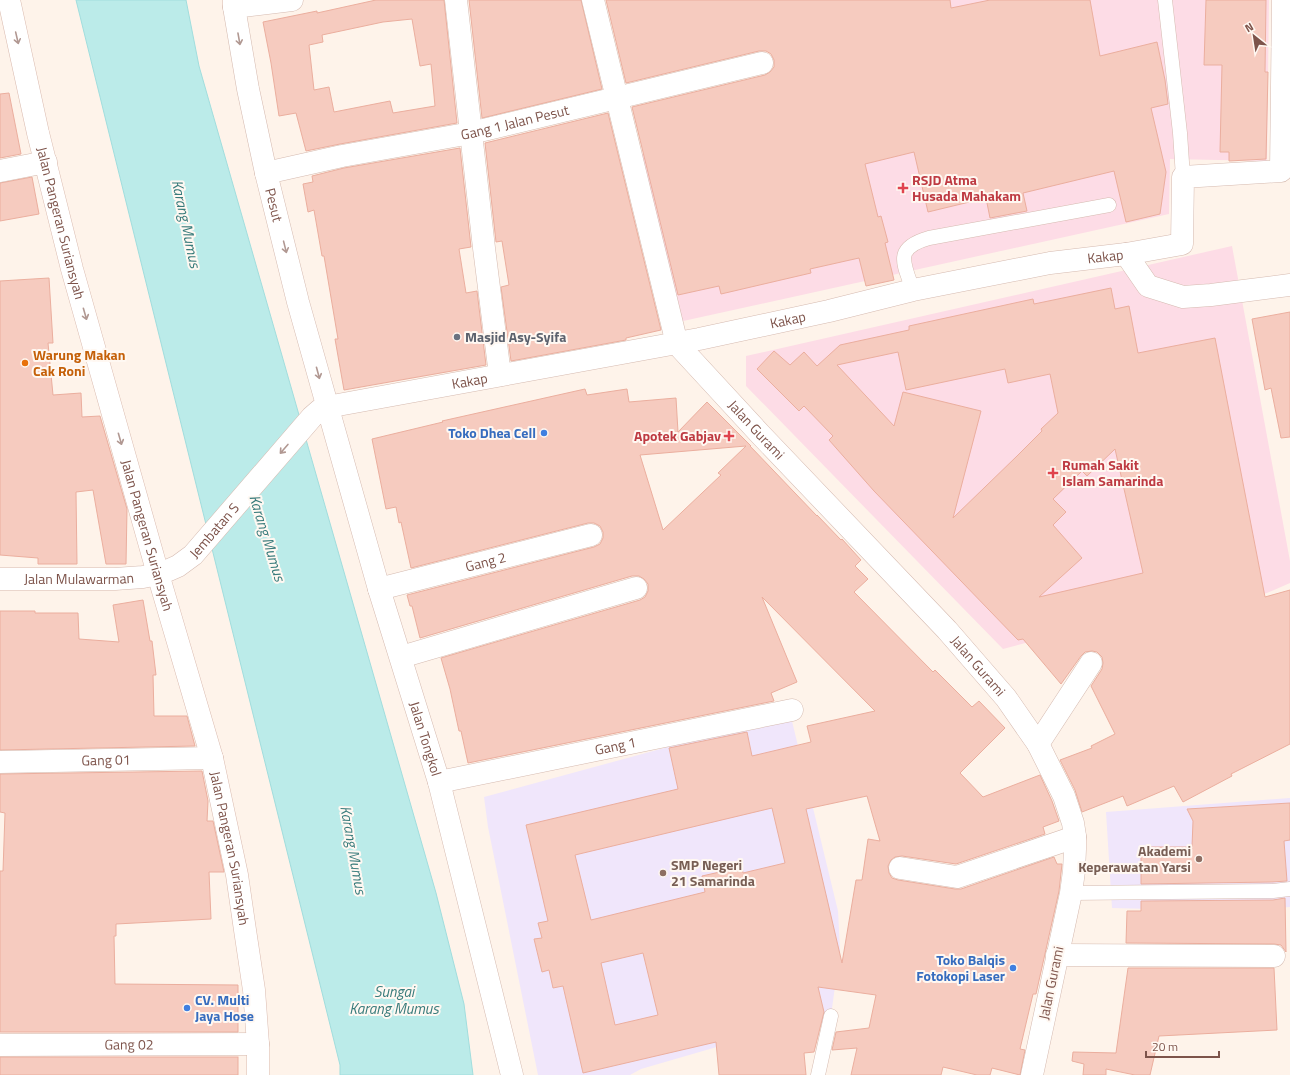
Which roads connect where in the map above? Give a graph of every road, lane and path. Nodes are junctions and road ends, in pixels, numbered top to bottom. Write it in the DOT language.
graph roads {
  1 [pos="9,0"];
  2 [pos="292,0"];
  3 [pos="456,0"];
  4 [pos="593,0"];
  5 [pos="1165,0"];
  6 [pos="1283,0"];
  7 [pos="234,4"];
  8 [pos="762,63"];
  9 [pos="617,98"];
  10 [pos="471,133"];
  11 [pos="46,162"];
  12 [pos="0,171"];
  13 [pos="266,173"];
  14 [pos="1183,177"];
  15 [pos="1109,205"];
  16 [pos="1126,254"];
  17 [pos="1290,285"];
  18 [pos="913,290"];
  19 [pos="677,344"];
  20 [pos="500,375"];
  21 [pos="327,407"];
  22 [pos="591,535"];
  23 [pos="158,574"];
  24 [pos="0,579"];
  25 [pos="636,588"];
  26 [pos="379,589"];
  27 [pos="401,657"];
  28 [pos="1091,663"];
  29 [pos="792,710"];
  30 [pos="1038,744"];
  31 [pos="212,758"];
  32 [pos="0,762"];
  33 [pos="439,782"];
  34 [pos="1075,837"];
  35 [pos="900,868"];
  36 [pos="1290,889"];
  37 [pos="1070,893"];
  38 [pos="1057,955"];
  39 [pos="1274,956"];
  40 [pos="831,1016"];
  41 [pos="258,1044"];
  42 [pos="0,1045"];
  43 [pos="258,1075"];
  44 [pos="512,1075"];
  45 [pos="818,1075"];
  46 [pos="1032,1075"];
  1 -- 11 [label="street, Jalan Pangeran Suriansyah, one-way"];
  2 -- 7 [label="street"];
  3 -- 10 [label="street"];
  4 -- 9 [label="street"];
  5 -- 14 [label="lane"];
  6 -- 14 [label="street"];
  7 -- 13 [label="street, Pesut, one-way"];
  8 -- 9 [label="street, Gang 1 Jalan Pesut"];
  9 -- 10 [label="street, Gang 1 Jalan Pesut"];
  9 -- 19 [label="street"];
  10 -- 13 [label="street, Gang 1 Jalan Pesut"];
  10 -- 20 [label="street"];
  11 -- 12 [label="street"];
  11 -- 23 [label="street, Jalan Pangeran Suriansyah, one-way"];
  13 -- 21 [label="street, Pesut, one-way"];
  14 -- 16 [label="street, Kakap"];
  15 -- 18 [label="lane"];
  16 -- 17 [label="street"];
  16 -- 18 [label="street, Kakap"];
  18 -- 19 [label="street, Kakap"];
  19 -- 20 [label="street, Kakap"];
  19 -- 30 [label="street, Jalan Gurami"];
  20 -- 21 [label="street, Kakap"];
  21 -- 23 [label="street, Jembatan S, one-way"];
  21 -- 26 [label="street, Jalan Tongkol"];
  22 -- 26 [label="street, Gang 2"];
  23 -- 24 [label="street, Jalan Mulawarman"];
  23 -- 31 [label="street, Jalan Pangeran Suriansyah"];
  25 -- 27 [label="street"];
  26 -- 27 [label="street, Jalan Tongkol"];
  27 -- 33 [label="street, Jalan Tongkol"];
  28 -- 30 [label="street"];
  29 -- 33 [label="street, Gang 1"];
  30 -- 34 [label="street, Jalan Gurami"];
  31 -- 32 [label="street, Gang 01"];
  31 -- 41 [label="street, Jalan Pangeran Suriansyah"];
  33 -- 44 [label="street, Jalan Tongkol"];
  34 -- 35 [label="street"];
  34 -- 37 [label="street, Jalan Gurami"];
  36 -- 37 [label="lane"];
  37 -- 38 [label="street, Jalan Gurami"];
  38 -- 39 [label="street"];
  38 -- 46 [label="street, Jalan Gurami"];
  40 -- 45 [label="lane"];
  41 -- 42 [label="street, Gang 02"];
  41 -- 43 [label="street, Jalan Pangeran Suriansyah"];
}
